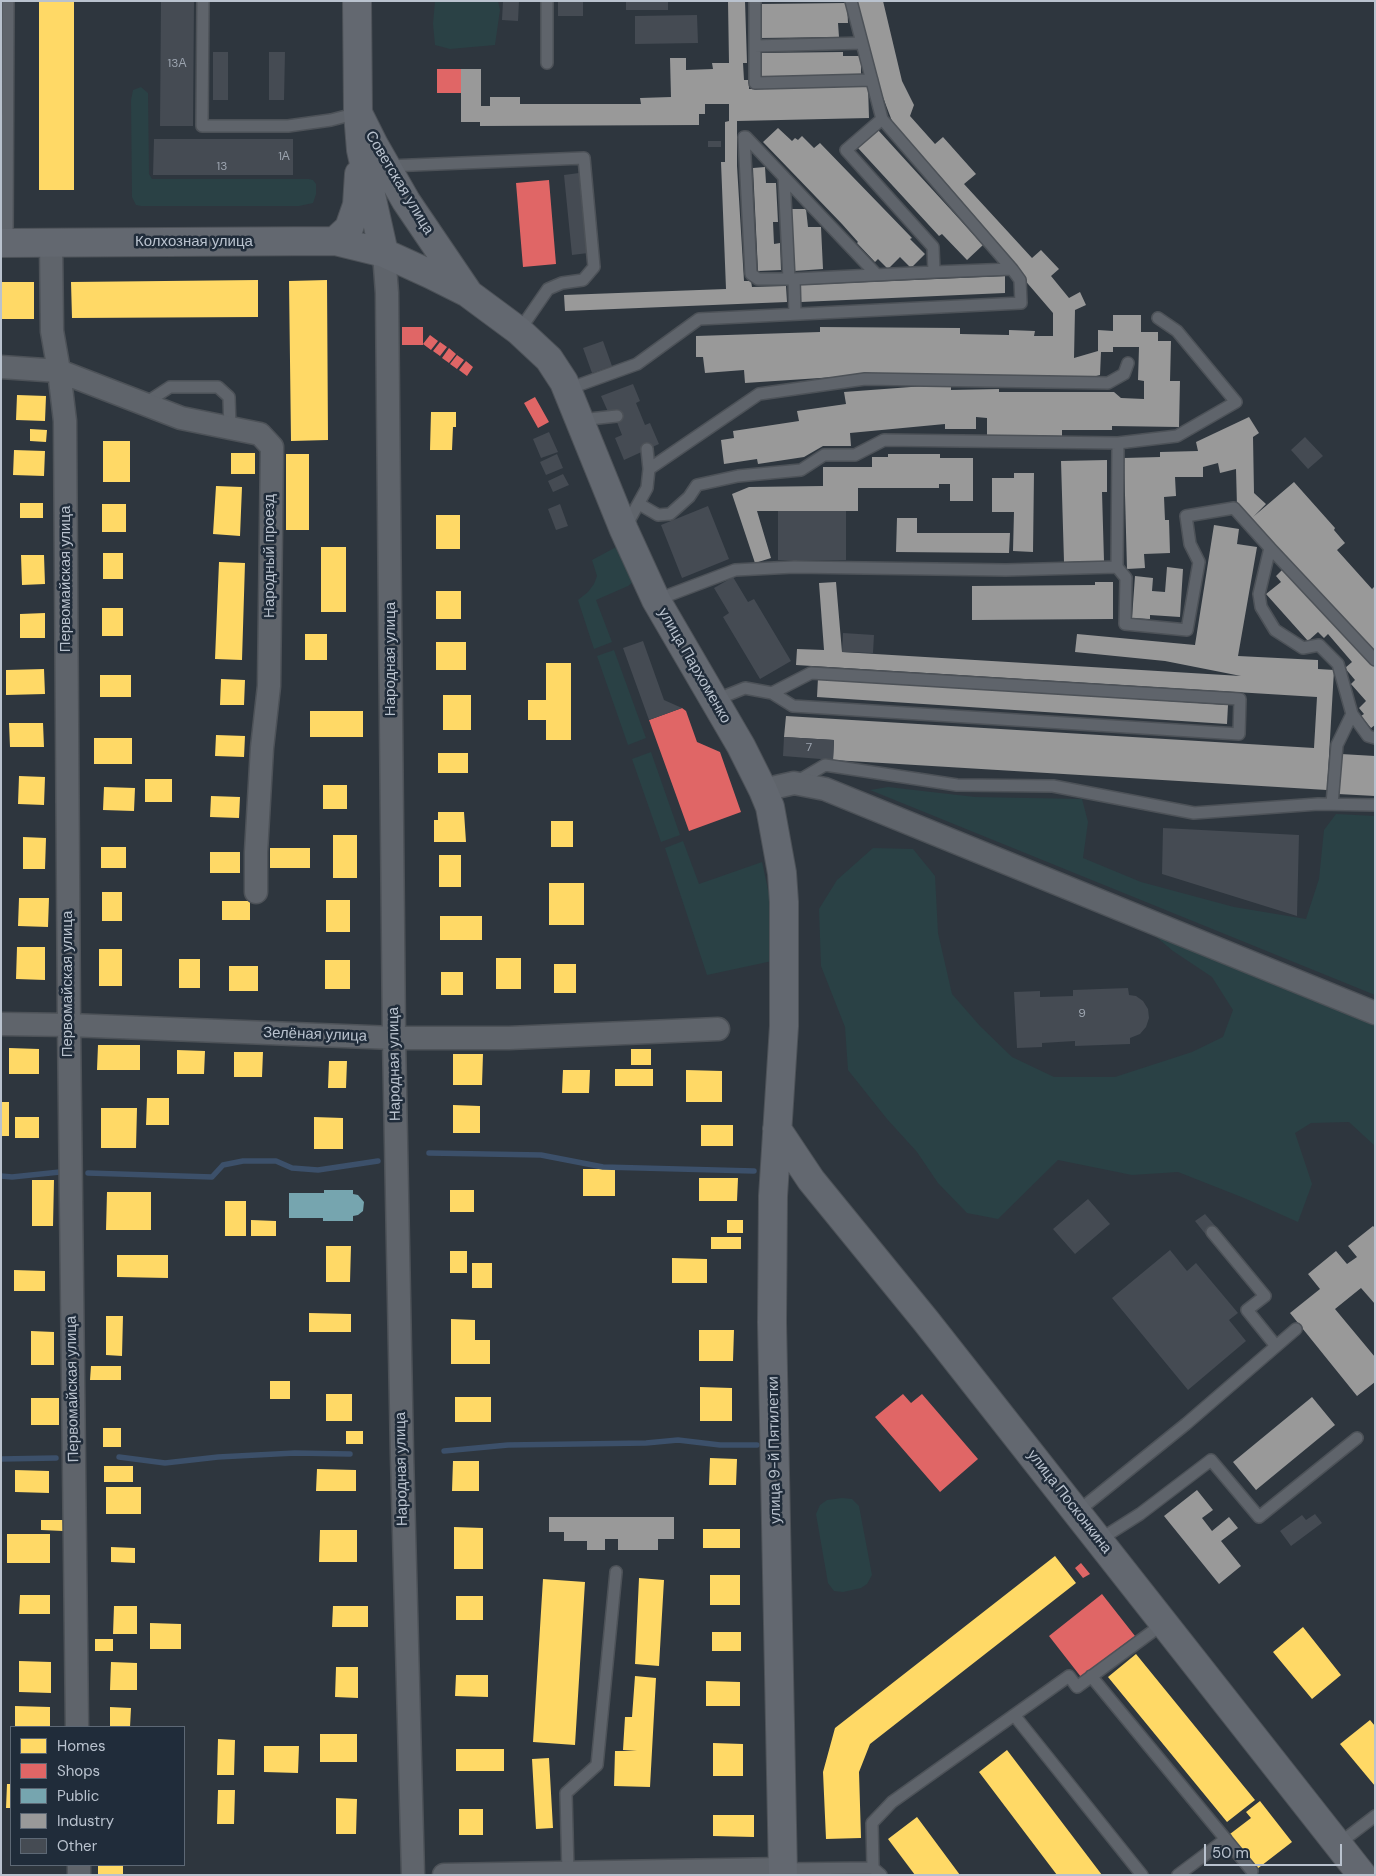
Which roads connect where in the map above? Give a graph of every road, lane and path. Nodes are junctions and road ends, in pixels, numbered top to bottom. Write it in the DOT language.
graph roads {
  1 [pos="8,1"];
  2 [pos="202,1"];
  3 [pos="357,1"];
  4 [pos="547,1"];
  5 [pos="755,1"];
  6 [pos="851,1"];
  7 [pos="862,43"];
  8 [pos="755,46"];
  9 [pos="547,63"];
  10 [pos="872,80"];
  11 [pos="358,113"];
  12 [pos="882,119"];
  13 [pos="361,150"];
  14 [pos="386,167"];
  15 [pos="784,177"];
  16 [pos="335,241"];
  17 [pos="51,242"];
  18 [pos="4,243"];
  19 [pos="384,254"];
  20 [pos="1012,269"];
  21 [pos="934,272"];
  22 [pos="878,275"];
  23 [pos="791,279"];
  24 [pos="469,294"];
  25 [pos="795,314"];
  26 [pos="1158,318"];
  27 [pos="519,331"];
  28 [pos="1128,363"];
  29 [pos="1,367"];
  30 [pos="59,371"];
  31 [pos="568,389"];
  32 [pos="144,404"];
  33 [pos="617,416"];
  34 [pos="580,420"];
  35 [pos="230,428"];
  36 [pos="1118,443"];
  37 [pos="647,449"];
  38 [pos="649,469"];
  39 [pos="639,504"];
  40 [pos="624,530"];
  41 [pos="1270,548"];
  42 [pos="1117,567"];
  43 [pos="656,600"];
  44 [pos="1375,660"];
  45 [pos="772,694"];
  46 [pos="713,700"];
  47 [pos="1352,714"];
  48 [pos="1375,738"];
  49 [pos="794,783"];
  50 [pos="763,790"];
  51 [pos="1332,804"];
  52 [pos="1375,805"];
  53 [pos="256,892"];
  54 [pos="1375,1012"];
  55 [pos="1,1024"];
  56 [pos="69,1025"];
  57 [pos="784,1026"];
  58 [pos="718,1029"];
  59 [pos="394,1038"];
  60 [pos="777,1129"];
  61 [pos="1212,1232"];
  62 [pos="1296,1329"];
  63 [pos="1276,1346"];
  64 [pos="1357,1438"];
  65 [pos="1078,1512"];
  66 [pos="1100,1540"];
  67 [pos="616,1572"];
  68 [pos="1164,1623"];
  69 [pos="1091,1676"];
  70 [pos="1014,1715"];
  71 [pos="78,1726"];
  72 [pos="1375,1816"];
  73 [pos="1226,1838"];
  74 [pos="1337,1845"];
  75 [pos="877,1871"];
  76 [pos="1252,1871"];
  77 [pos="783,1872"];
  78 [pos="568,1873"];
  79 [pos="413,1875"];
  80 [pos="444,1875"];
  81 [pos="1142,1875"];
  82 [pos="1178,1875"];
  83 [pos="1362,1875"];
  1 -- 18 [label="lane"];
  2 -- 11 [label="lane"];
  3 -- 11 [label="street, Советская улица"];
  4 -- 9 [label="lane"];
  5 -- 8 [label="lane"];
  6 -- 7 [label="lane"];
  7 -- 8 [label="lane"];
  7 -- 10 [label="lane"];
  8 -- 10 [label="lane"];
  10 -- 12 [label="lane"];
  11 -- 13 [label="street"];
  11 -- 14 [label="street, Советская улица"];
  12 -- 20 [label="lane"];
  12 -- 21 [label="lane"];
  13 -- 16 [label="street"];
  13 -- 19 [label="street"];
  14 -- 24 [label="street, Советская улица"];
  14 -- 27 [label="lane"];
  15 -- 22 [label="lane"];
  15 -- 23 [label="lane"];
  15 -- 23 [label="lane"];
  16 -- 17 [label="street, Колхозная улица"];
  16 -- 19 [label="street, Колхозная улица"];
  17 -- 18 [label="street, Колхозная улица"];
  17 -- 30 [label="street, Первомайская улица"];
  19 -- 24 [label="street"];
  19 -- 59 [label="street, Народная улица"];
  20 -- 21 [label="lane"];
  20 -- 25 [label="lane"];
  21 -- 22 [label="lane"];
  22 -- 23 [label="lane"];
  23 -- 25 [label="lane"];
  24 -- 27 [label="street, Советская улица"];
  25 -- 31 [label="lane"];
  26 -- 36 [label="lane"];
  27 -- 31 [label="street, улица Пархоменко"];
  28 -- 38 [label="lane"];
  29 -- 30 [label="street, Народный проезд"];
  30 -- 32 [label="street, Народный проезд"];
  30 -- 56 [label="street, Первомайская улица"];
  31 -- 34 [label="street, улица Пархоменко"];
  32 -- 35 [label="street, Народный проезд"];
  32 -- 35 [label="lane"];
  33 -- 34 [label="lane"];
  34 -- 40 [label="street, улица Пархоменко"];
  35 -- 53 [label="street, Народный проезд"];
  36 -- 39 [label="lane"];
  36 -- 42 [label="lane"];
  37 -- 38 [label="lane"];
  38 -- 39 [label="lane"];
  39 -- 40 [label="lane"];
  40 -- 43 [label="street, улица Пархоменко"];
  41 -- 42 [label="lane"];
  41 -- 44 [label="lane"];
  41 -- 47 [label="lane"];
  42 -- 43 [label="lane"];
  43 -- 46 [label="street, улица Пархоменко"];
  45 -- 45 [label="lane"];
  45 -- 46 [label="lane"];
  46 -- 50 [label="street, улица Пархоменко"];
  47 -- 48 [label="lane"];
  47 -- 51 [label="lane"];
  49 -- 50 [label="street"];
  49 -- 51 [label="lane"];
  49 -- 54 [label="street"];
  50 -- 57 [label="street, улица Пархоменко"];
  51 -- 52 [label="lane"];
  55 -- 56 [label="street, Зелёная улица"];
  56 -- 59 [label="street, Зелёная улица"];
  56 -- 71 [label="street, Первомайская улица"];
  57 -- 60 [label="street, улица 9-й Пятилетки"];
  58 -- 59 [label="street, Зелёная улица"];
  59 -- 79 [label="street, Народная улица"];
  60 -- 65 [label="street, улица Посконкина"];
  60 -- 77 [label="street, улица 9-й Пятилетки"];
  61 -- 63 [label="lane"];
  62 -- 63 [label="lane"];
  63 -- 65 [label="lane"];
  64 -- 66 [label="lane"];
  65 -- 66 [label="street, улица Посконкина"];
  66 -- 68 [label="street, улица Посконкина"];
  67 -- 78 [label="lane"];
  68 -- 69 [label="lane"];
  68 -- 74 [label="street, улица Посконкина"];
  69 -- 70 [label="lane"];
  69 -- 73 [label="lane"];
  70 -- 75 [label="lane"];
  70 -- 81 [label="lane"];
  72 -- 74 [label="lane"];
  73 -- 76 [label="lane"];
  73 -- 82 [label="lane"];
  74 -- 83 [label="street, улица Посконкина"];
  75 -- 77 [label="lane"];
  77 -- 78 [label="street"];
  78 -- 80 [label="street"];
}
